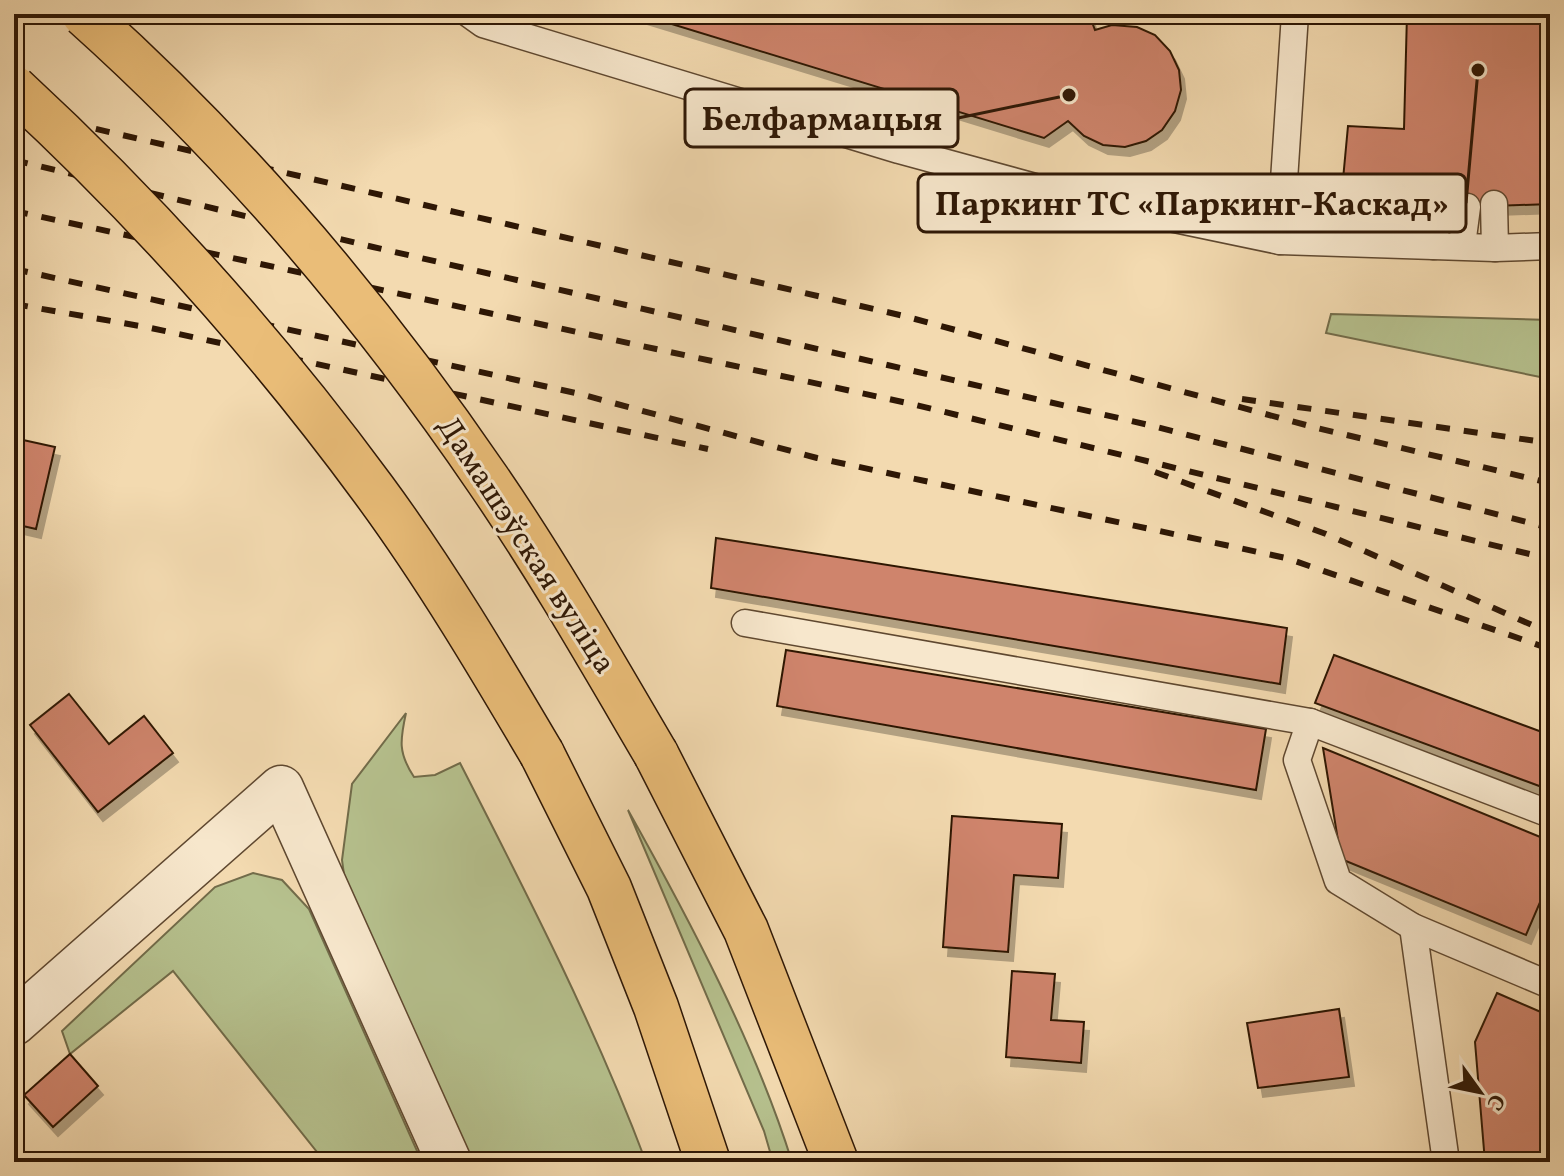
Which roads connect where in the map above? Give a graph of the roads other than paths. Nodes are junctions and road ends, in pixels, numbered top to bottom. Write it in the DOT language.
graph roads {
  1 [pos="84,14"];
  2 [pos="469,14"];
  3 [pos="1295,14"];
  4 [pos="14,88"];
  5 [pos="1425,204"];
  6 [pos="1494,204"];
  7 [pos="1467,207"];
  8 [pos="1280,241"];
  9 [pos="1423,244"];
  10 [pos="1462,245"];
  11 [pos="1550,246"];
  12 [pos="1495,248"];
  13 [pos="745,623"];
  14 [pos="1310,722"];
  15 [pos="1550,814"];
  16 [pos="1413,927"];
  17 [pos="1550,985"];
  18 [pos="14,1023"];
  19 [pos="449,1162"];
  20 [pos="708,1162"];
  21 [pos="836,1162"];
  22 [pos="1446,1162"];
  1 -- 21 [label="main road, Дамашэўская вуліца, bridge"];
  2 -- 8 [label="lane"];
  3 -- 8 [label="lane"];
  4 -- 20 [label="main road, bridge"];
  5 -- 9 [label="lane"];
  6 -- 12 [label="lane"];
  7 -- 10 [label="lane"];
  8 -- 9 [label="lane"];
  9 -- 10 [label="lane"];
  10 -- 12 [label="lane"];
  11 -- 12 [label="lane"];
  13 -- 14 [label="lane"];
  14 -- 15 [label="lane"];
  14 -- 16 [label="lane"];
  16 -- 17 [label="lane"];
  16 -- 22 [label="lane"];
  18 -- 19 [label="street"];
}
